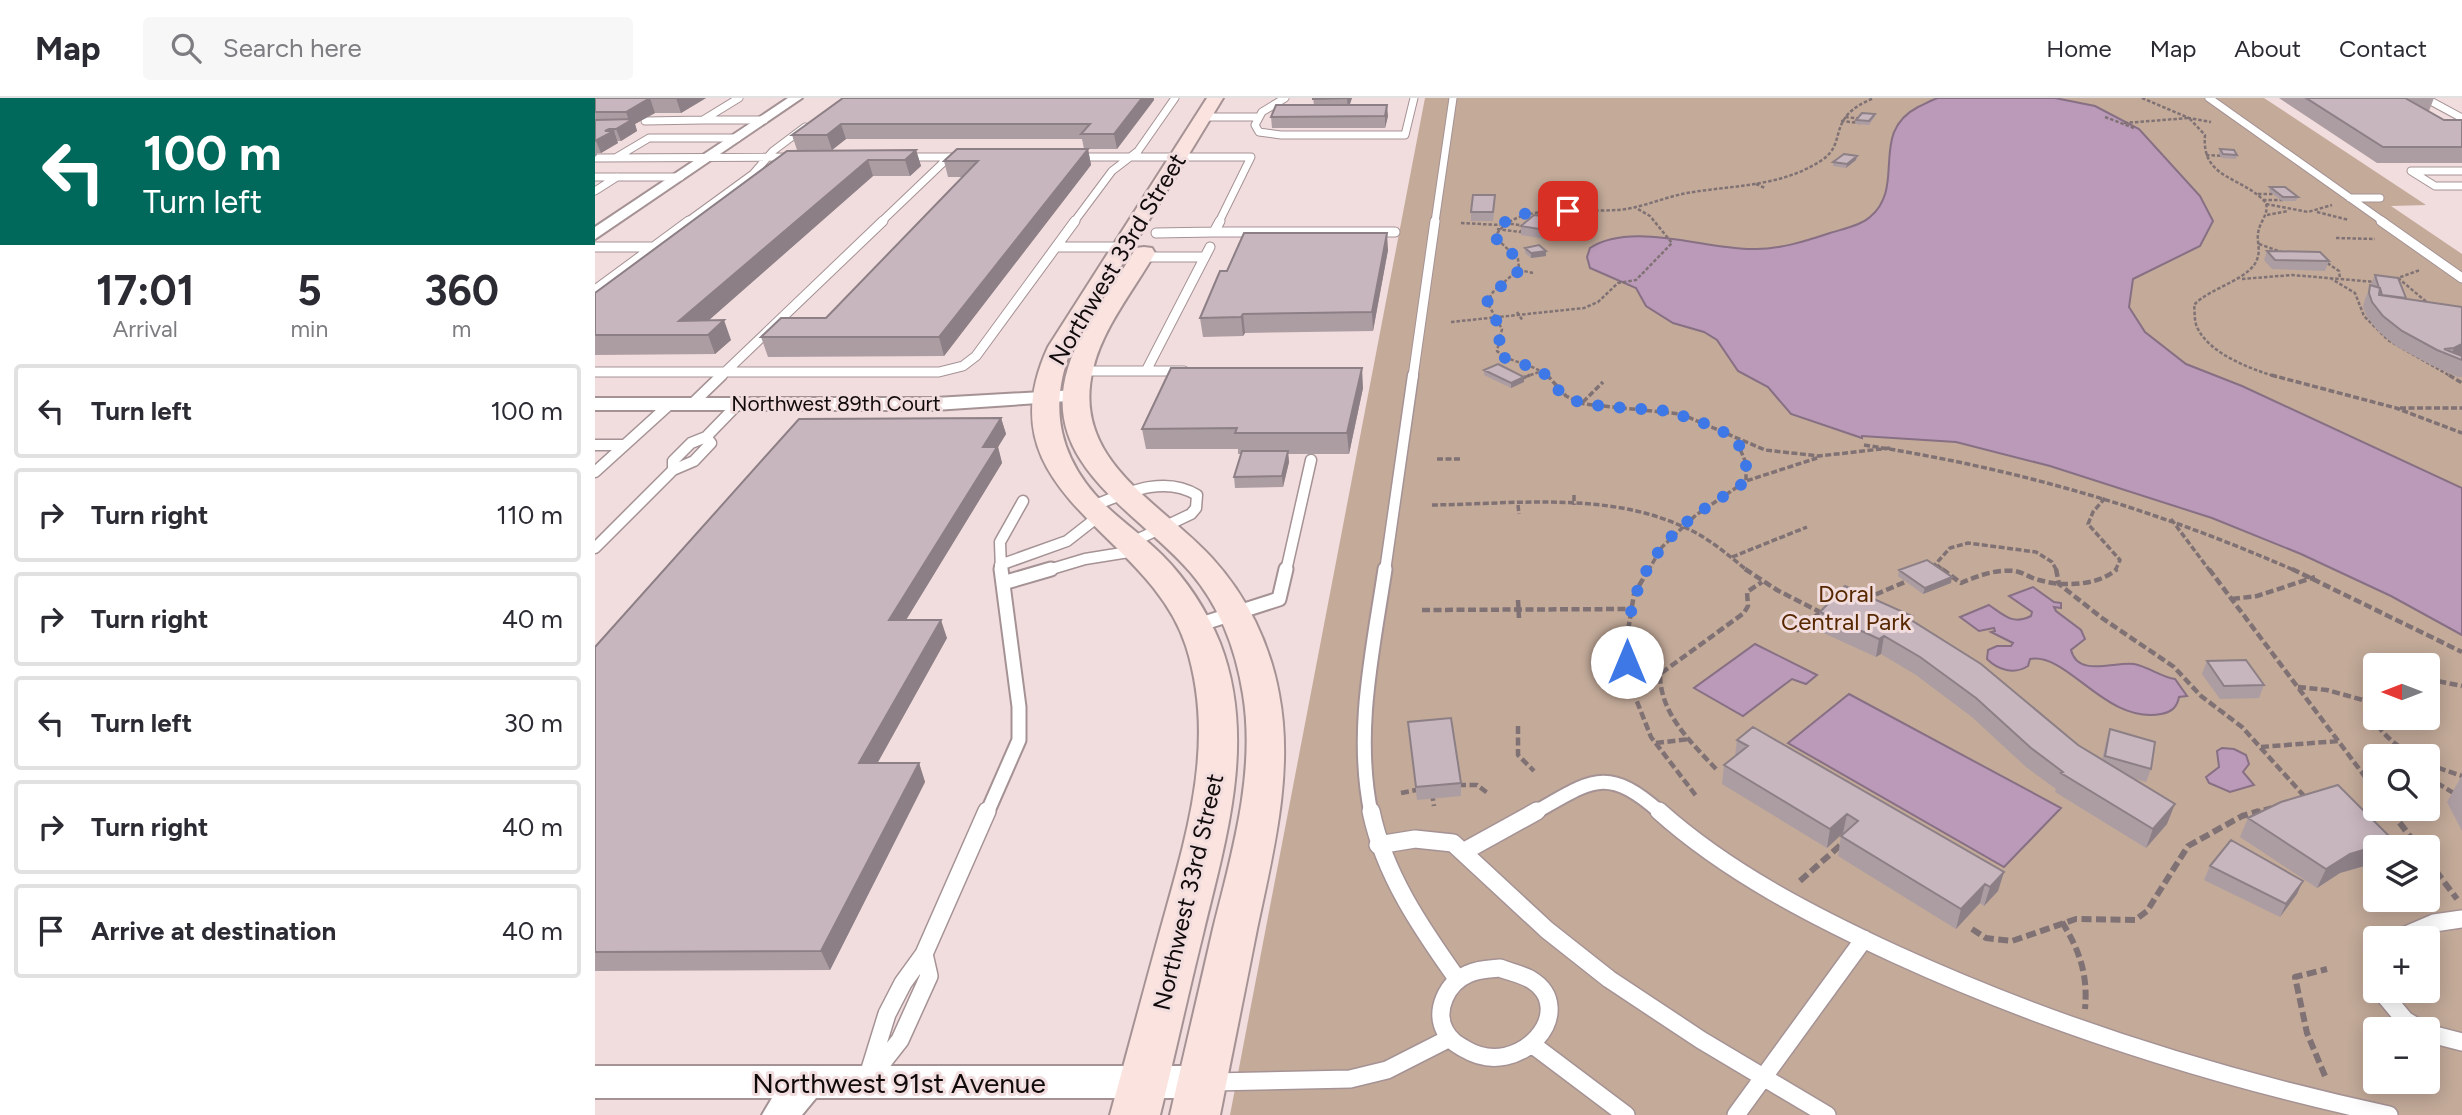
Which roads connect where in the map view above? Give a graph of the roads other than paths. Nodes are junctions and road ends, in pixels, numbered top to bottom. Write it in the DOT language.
graph roads {
  1 [pos="739,98"];
  2 [pos="796,98"];
  3 [pos="1175,98"];
  4 [pos="1215,98"];
  5 [pos="1235,98"];
  6 [pos="1285,98"];
  7 [pos="1414,98"];
  8 [pos="1453,98"];
  9 [pos="2209,98"];
  10 [pos="2425,98"];
  11 [pos="1203,117"];
  12 [pos="1224,117"];
  13 [pos="1259,117"];
  14 [pos="818,118"];
  15 [pos="2462,118"];
  16 [pos="703,120"];
  17 [pos="764,120"];
  18 [pos="645,121"];
  19 [pos="737,138"];
  20 [pos="949,157"];
  21 [pos="975,157"];
  22 [pos="1066,157"];
  23 [pos="1131,157"];
  24 [pos="1179,157"];
  25 [pos="1200,157"];
  26 [pos="595,158"];
  27 [pos="615,158"];
  28 [pos="707,158"];
  29 [pos="766,158"];
  30 [pos="801,158"];
  31 [pos="895,158"];
  32 [pos="2462,171"];
  33 [pos="595,177"];
  34 [pos="618,177"];
  35 [pos="680,177"];
  36 [pos="2462,186"];
  37 [pos="595,191"];
  38 [pos="2349,198"];
  39 [pos="2380,198"];
  40 [pos="1148,225"];
  41 [pos="598,230"];
  42 [pos="1214,232"];
  43 [pos="1395,232"];
  44 [pos="595,247"];
  45 [pos="653,247"];
  46 [pos="1057,247"];
  47 [pos="1210,247"];
  48 [pos="1130,248"];
  49 [pos="1205,257"];
  50 [pos="2462,278"];
  51 [pos="595,290"];
  52 [pos="1146,371"];
  53 [pos="1199,371"];
  54 [pos="595,372"];
  55 [pos="725,372"];
  56 [pos="1078,384"];
  57 [pos="1044,399"];
  58 [pos="739,403"];
  59 [pos="595,404"];
  60 [pos="670,404"];
  61 [pos="692,404"];
  62 [pos="595,445"];
  63 [pos="625,445"];
  64 [pos="1311,460"];
  65 [pos="595,472"];
  66 [pos="1123,495"];
  67 [pos="1023,501"];
  68 [pos="1095,512"];
  69 [pos="1162,528"];
  70 [pos="1134,547"];
  71 [pos="595,548"];
  72 [pos="1000,565"];
  73 [pos="1003,583"];
  74 [pos="1215,620"];
  75 [pos="1378,845"];
  76 [pos="1463,852"];
  77 [pos="2462,919"];
  78 [pos="2427,926"];
  79 [pos="1864,939"];
  80 [pos="1458,980"];
  81 [pos="2391,1003"];
  82 [pos="2402,1017"];
  83 [pos="2440,1036"];
  84 [pos="1448,1039"];
  85 [pos="2462,1042"];
  86 [pos="1533,1045"];
  87 [pos="1762,1077"];
  88 [pos="595,1082"];
  89 [pos="866,1082"];
  90 [pos="1198,1098"];
  91 [pos="804,1099"];
  92 [pos="1139,1099"];
  93 [pos="2364,1112"];
  94 [pos="780,1115"];
  95 [pos="1626,1115"];
  96 [pos="1736,1115"];
  97 [pos="1827,1115"];
  98 [pos="2389,1115"];
  1 -- 16 [label="lane"];
  2 -- 17 [label="street"];
  3 -- 23 [label="lane"];
  4 -- 11 [label="street, Northwest 33rd Street"];
  5 -- 12 [label="street, Northwest 33rd Street"];
  6 -- 13 [label="lane"];
  7 -- 13 [label="lane"];
  8 -- 75 [label="lane"];
  9 -- 38 [label="lane"];
  10 -- 15 [label="lane"];
  11 -- 12 [label="lane"];
  11 -- 24 [label="street, Northwest 33rd Street"];
  12 -- 13 [label="lane"];
  12 -- 25 [label="street, Northwest 33rd Street"];
  14 -- 29 [label="lane"];
  16 -- 17 [label="lane"];
  16 -- 18 [label="lane"];
  17 -- 19 [label="street"];
  19 -- 27 [label="lane"];
  19 -- 28 [label="street"];
  20 -- 21 [label="lane"];
  20 -- 31 [label="lane"];
  20 -- 55 [label="lane"];
  22 -- 23 [label="lane"];
  23 -- 24 [label="lane"];
  23 -- 46 [label="lane"];
  24 -- 25 [label="lane"];
  24 -- 40 [label="street, Northwest 33rd Street"];
  25 -- 40 [label="street, Northwest 33rd Street"];
  25 -- 42 [label="lane"];
  26 -- 27 [label="lane"];
  27 -- 28 [label="lane"];
  28 -- 29 [label="lane"];
  28 -- 35 [label="street"];
  29 -- 30 [label="lane"];
  29 -- 45 [label="lane"];
  32 -- 36 [label="lane"];
  33 -- 34 [label="lane"];
  34 -- 35 [label="lane"];
  34 -- 37 [label="lane"];
  35 -- 41 [label="street"];
  38 -- 39 [label="lane"];
  38 -- 50 [label="lane"];
  40 -- 42 [label="lane"];
  40 -- 48 [label="street, Northwest 33rd Street"];
  42 -- 43 [label="lane"];
  44 -- 45 [label="lane"];
  45 -- 51 [label="lane"];
  46 -- 48 [label="lane"];
  46 -- 55 [label="lane"];
  47 -- 49 [label="lane"];
  48 -- 49 [label="lane"];
  48 -- 56 [label="street, Northwest 33rd Street"];
  48 -- 57 [label="street, Northwest 33rd Street"];
  49 -- 52 [label="lane"];
  52 -- 53 [label="lane"];
  52 -- 56 [label="lane"];
  54 -- 55 [label="lane"];
  55 -- 61 [label="lane"];
  56 -- 57 [label="street, Northwest 89th Court"];
  56 -- 66 [label="street, Northwest 33rd Street"];
  57 -- 58 [label="street, Northwest 89th Court"];
  57 -- 68 [label="street, Northwest 33rd Street"];
  58 -- 61 [label="street, Northwest 89th Court"];
  58 -- 71 [label="lane"];
  59 -- 60 [label="street, Northwest 89th Court"];
  60 -- 61 [label="street, Northwest 89th Court"];
  60 -- 63 [label="lane"];
  62 -- 63 [label="lane"];
  63 -- 65 [label="lane"];
  64 -- 74 [label="lane"];
  66 -- 68 [label="lane"];
  66 -- 69 [label="street, Northwest 33rd Street"];
  66 -- 69 [label="lane"];
  67 -- 72 [label="lane"];
  68 -- 70 [label="street, Northwest 33rd Street"];
  68 -- 72 [label="lane"];
  69 -- 70 [label="lane"];
  69 -- 74 [label="street, Northwest 33rd Street"];
  70 -- 73 [label="lane"];
  70 -- 74 [label="street, Northwest 33rd Street"];
  72 -- 73 [label="lane"];
  73 -- 89 [label="lane"];
  74 -- 90 [label="street, Northwest 33rd Street"];
  74 -- 92 [label="street, Northwest 33rd Street"];
  75 -- 76 [label="lane"];
  75 -- 80 [label="lane"];
  76 -- 79 [label="lane"];
  76 -- 87 [label="lane"];
  77 -- 78 [label="lane"];
  79 -- 87 [label="lane"];
  79 -- 93 [label="lane"];
  80 -- 84 [label="lane"];
  80 -- 86 [label="lane"];
  81 -- 82 [label="lane"];
  83 -- 85 [label="lane"];
  84 -- 86 [label="lane"];
  84 -- 90 [label="lane"];
  86 -- 95 [label="lane"];
  87 -- 96 [label="lane"];
  87 -- 97 [label="lane"];
  88 -- 91 [label="street, Northwest 91st Avenue"];
  89 -- 91 [label="street, Northwest 91st Avenue"];
  89 -- 92 [label="street, Northwest 91st Avenue"];
  90 -- 92 [label="street, Northwest 91st Avenue"];
  91 -- 94 [label="street"];
  93 -- 98 [label="lane"];
}
